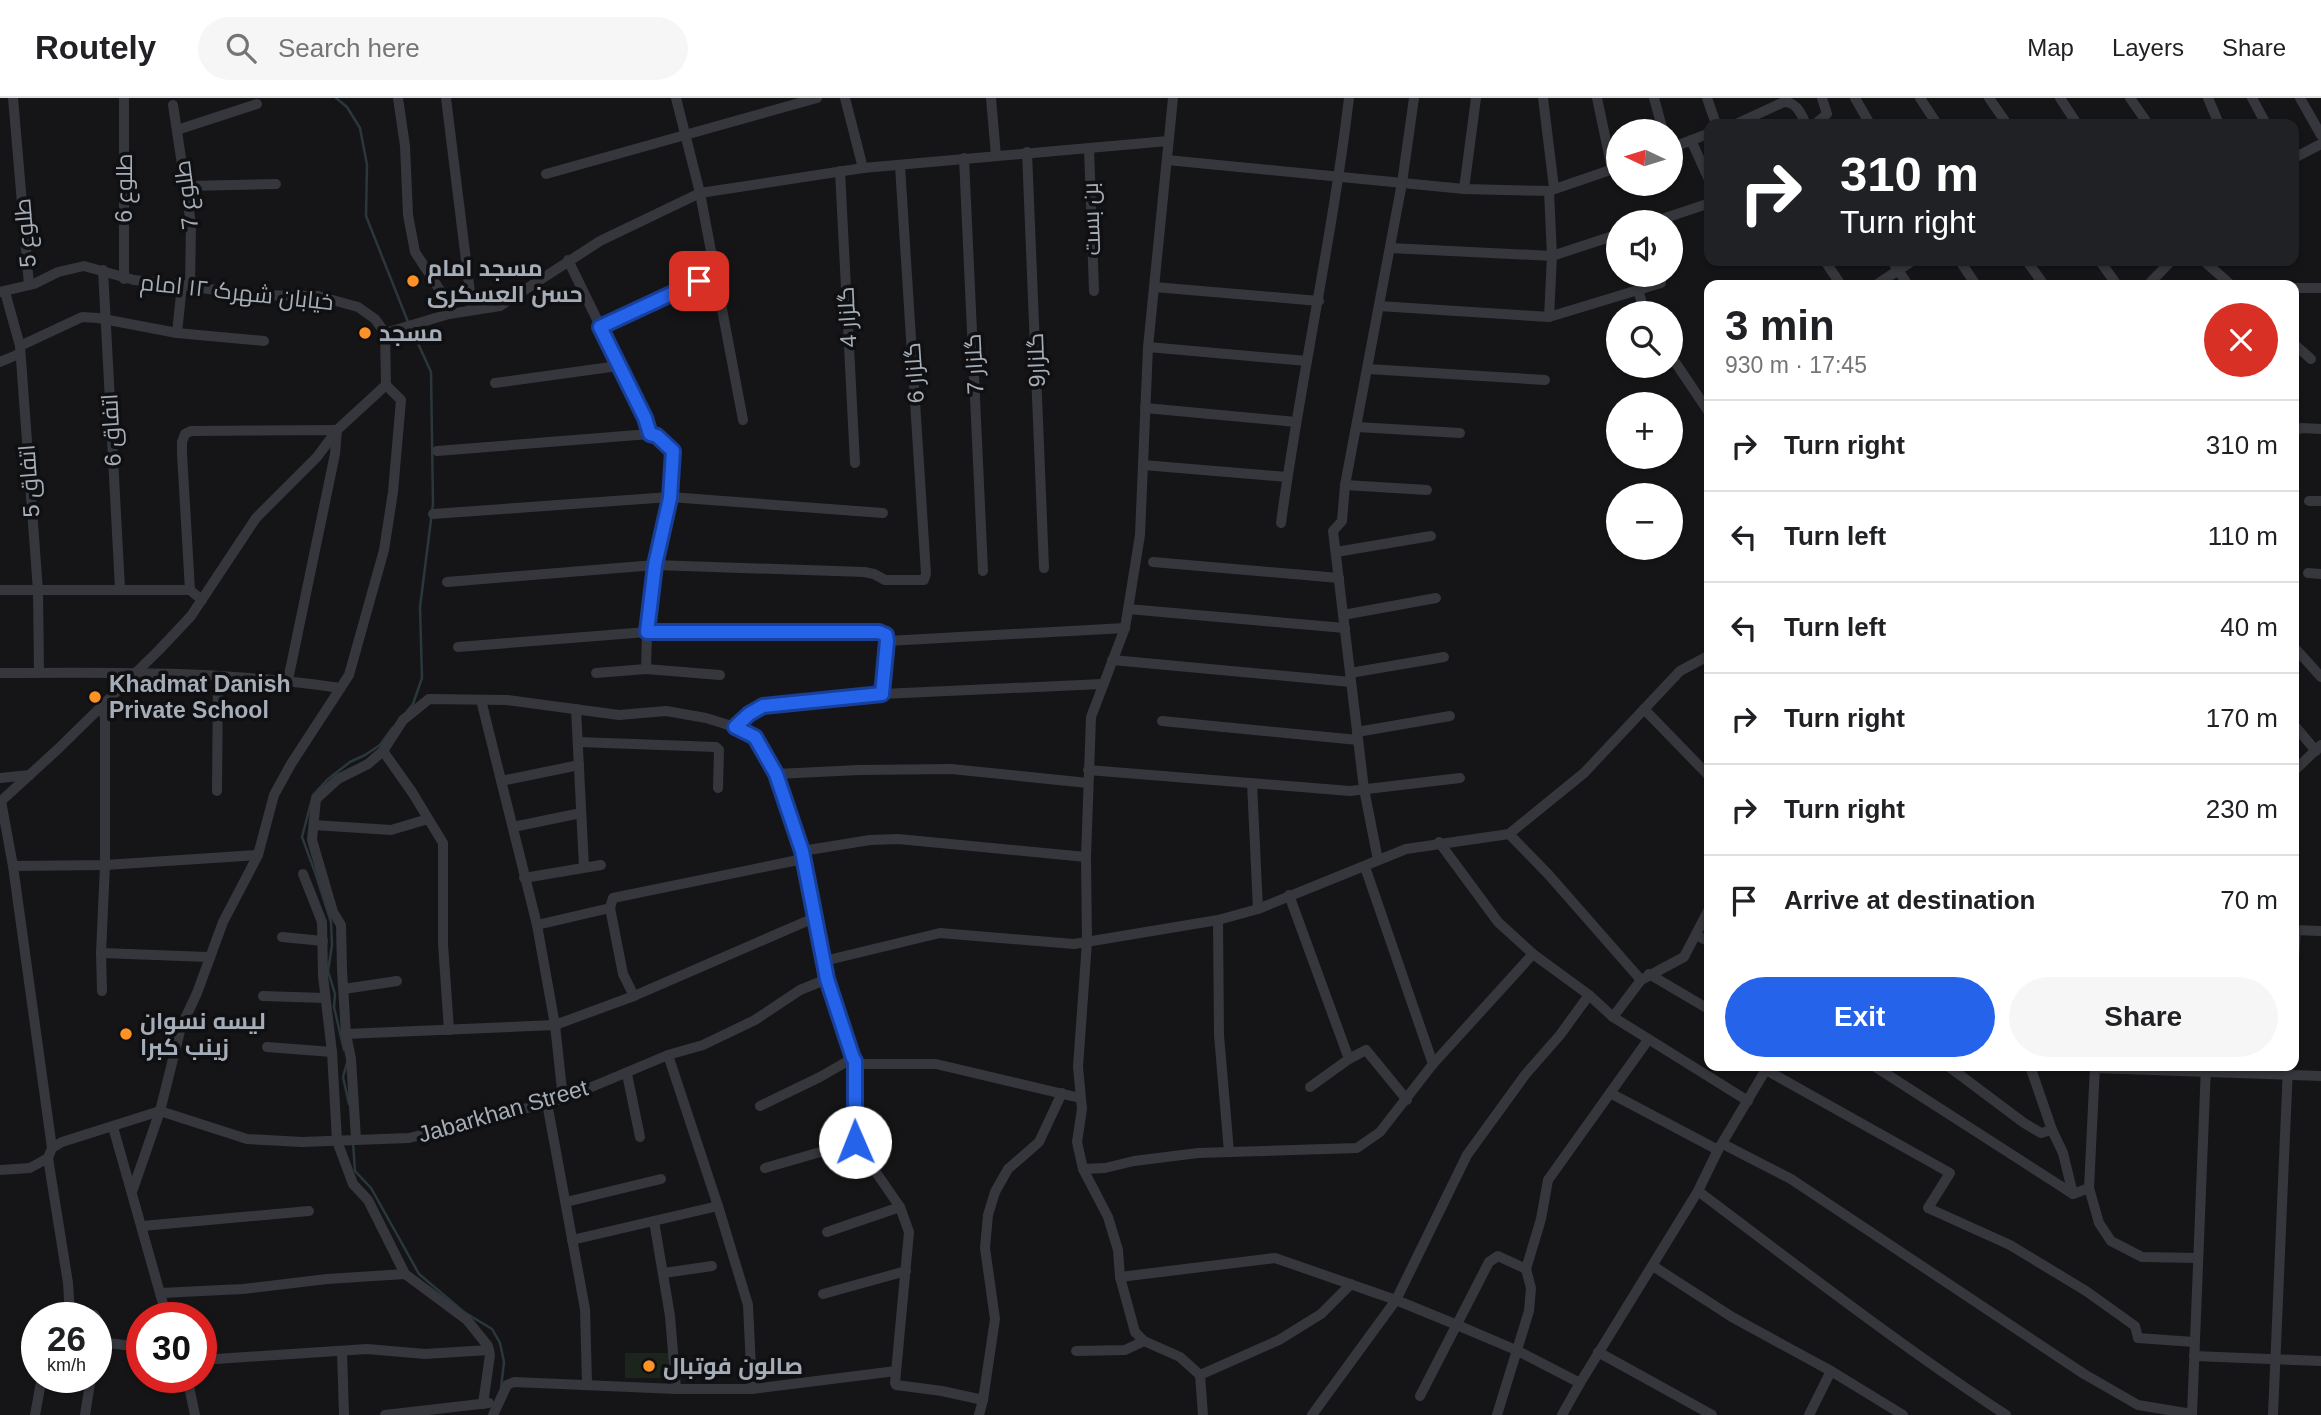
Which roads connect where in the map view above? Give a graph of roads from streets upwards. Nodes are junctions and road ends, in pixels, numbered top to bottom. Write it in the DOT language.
graph roads {
  1 [pos="13,98"];
  2 [pos="124,98"];
  3 [pos="398,98"];
  4 [pos="446,98"];
  5 [pos="676,98"];
  6 [pos="817,98"];
  7 [pos="845,98"];
  8 [pos="991,98"];
  9 [pos="1173,98"];
  10 [pos="1349,98"];
  11 [pos="1414,98"];
  12 [pos="1476,98"];
  13 [pos="1542,98"];
  14 [pos="1597,98"];
  15 [pos="1654,98"];
  16 [pos="1707,98"];
  17 [pos="1822,98"];
  18 [pos="1856,98"];
  19 [pos="1920,98"];
  20 [pos="1989,98"];
  21 [pos="2060,98"];
  22 [pos="2130,98"];
  23 [pos="2208,98"];
  24 [pos="2252,98"];
  25 [pos="2300,98"];
  26 [pos="1767,103"];
  27 [pos="257,104"];
  28 [pos="173,105"];
  29 [pos="1660,119"];
  30 [pos="1714,119"];
  31 [pos="1743,119"];
  32 [pos="1804,119"];
  33 [pos="1821,119"];
  34 [pos="1867,119"];
  35 [pos="1934,119"];
  36 [pos="2004,119"];
  37 [pos="2074,119"];
  38 [pos="2145,119"];
  39 [pos="2217,119"];
  40 [pos="2263,119"];
  41 [pos="177,130"];
  42 [pos="1606,131"];
  43 [pos="686,135"];
  44 [pos="2321,135"];
  45 [pos="1704,136"];
  46 [pos="1692,140"];
  47 [pos="1168,141"];
  48 [pos="1684,143"];
  49 [pos="2321,145"];
  50 [pos="1089,148"];
  51 [pos="1027,152"];
  52 [pos="996,156"];
  53 [pos="2299,156"];
  54 [pos="964,158"];
  55 [pos="1167,160"];
  56 [pos="900,166"];
  57 [pos="863,168"];
  58 [pos="1704,168"];
  59 [pos="840,171"];
  60 [pos="1606,171"];
  61 [pos="546,174"];
  62 [pos="1340,178"];
  63 [pos="1402,183"];
  64 [pos="276,184"];
  65 [pos="186,186"];
  66 [pos="1464,189"];
  67 [pos="1551,190"];
  68 [pos="700,193"];
  69 [pos="1704,206"];
  70 [pos="1683,213"];
  71 [pos="1606,238"];
  72 [pos="1390,248"];
  73 [pos="1552,256"];
  74 [pos="568,260"];
  75 [pos="1894,266"];
  76 [pos="2165,266"];
  77 [pos="2210,266"];
  78 [pos="103,270"];
  79 [pos="718,278"];
  80 [pos="124,279"];
  81 [pos="1881,280"];
  82 [pos="2153,280"];
  83 [pos="2225,280"];
  84 [pos="29,285"];
  85 [pos="186,285"];
  86 [pos="1154,286"];
  87 [pos="1647,287"];
  88 [pos="2299,288"];
  89 [pos="2321,288"];
  90 [pos="1638,290"];
  91 [pos="1094,291"];
  92 [pos="3,292"];
  93 [pos="1641,301"];
  94 [pos="1319,302"];
  95 [pos="1380,306"];
  96 [pos="472,309"];
  97 [pos="449,314"];
  98 [pos="1549,317"];
  99 [pos="105,320"];
  100 [pos="600,327"];
  101 [pos="384,333"];
  102 [pos="177,334"];
  103 [pos="264,341"];
  104 [pos="1148,347"];
  105 [pos="2299,348"];
  106 [pos="20,350"];
  107 [pos="2311,359"];
  108 [pos="1307,361"];
  109 [pos="0,362"];
  110 [pos="618,366"];
  111 [pos="1368,369"];
  112 [pos="1683,374"];
  113 [pos="1545,380"];
  114 [pos="495,383"];
  115 [pos="386,385"];
  116 [pos="1704,405"];
  117 [pos="1145,408"];
  118 [pos="743,420"];
  119 [pos="1296,422"];
  120 [pos="1357,426"];
  121 [pos="2299,429"];
  122 [pos="2321,429"];
  123 [pos="337,430"];
  124 [pos="1460,433"];
  125 [pos="650,434"];
  126 [pos="437,452"];
  127 [pos="855,463"];
  128 [pos="1143,465"];
  129 [pos="1287,477"];
  130 [pos="1345,485"];
  131 [pos="1427,490"];
  132 [pos="670,498"];
  133 [pos="2309,501"];
  134 [pos="2321,501"];
  135 [pos="883,513"];
  136 [pos="433,514"];
  137 [pos="1281,523"];
  138 [pos="1431,536"];
  139 [pos="1336,552"];
  140 [pos="1153,562"];
  141 [pos="655,565"];
  142 [pos="1044,568"];
  143 [pos="983,571"];
  144 [pos="2308,573"];
  145 [pos="2321,574"];
  146 [pos="1339,578"];
  147 [pos="447,582"];
  148 [pos="120,589"];
  149 [pos="0,590"];
  150 [pos="190,590"];
  151 [pos="38,591"];
  152 [pos="1436,598"];
  153 [pos="202,600"];
  154 [pos="1128,609"];
  155 [pos="1343,615"];
  156 [pos="1125,628"];
  157 [pos="1345,628"];
  158 [pos="647,632"];
  159 [pos="887,641"];
  160 [pos="458,647"];
  161 [pos="2299,653"];
  162 [pos="1444,657"];
  163 [pos="1704,658"];
  164 [pos="1112,660"];
  165 [pos="646,669"];
  166 [pos="0,673"];
  167 [pos="39,673"];
  168 [pos="134,673"];
  169 [pos="596,673"];
  170 [pos="720,675"];
  171 [pos="218,677"];
  172 [pos="1350,677"];
  173 [pos="2321,677"];
  174 [pos="288,680"];
  175 [pos="1102,684"];
  176 [pos="341,688"];
  177 [pos="882,694"];
  178 [pos="481,700"];
  179 [pos="102,706"];
  180 [pos="576,709"];
  181 [pos="1644,709"];
  182 [pos="1450,716"];
  183 [pos="1162,721"];
  184 [pos="735,727"];
  185 [pos="2299,730"];
  186 [pos="1358,736"];
  187 [pos="578,742"];
  188 [pos="2319,748"];
  189 [pos="383,751"];
  190 [pos="579,765"];
  191 [pos="2299,766"];
  192 [pos="1088,770"];
  193 [pos="1704,771"];
  194 [pos="776,774"];
  195 [pos="30,775"];
  196 [pos="0,778"];
  197 [pos="1460,778"];
  198 [pos="501,781"];
  199 [pos="1088,783"];
  200 [pos="1252,783"];
  201 [pos="718,788"];
  202 [pos="1364,789"];
  203 [pos="218,791"];
  204 [pos="1,801"];
  205 [pos="581,813"];
  206 [pos="428,819"];
  207 [pos="314,825"];
  208 [pos="513,827"];
  209 [pos="1509,834"];
  210 [pos="1439,842"];
  211 [pos="258,855"];
  212 [pos="803,855"];
  213 [pos="1086,857"];
  214 [pos="1378,860"];
  215 [pos="105,865"];
  216 [pos="600,865"];
  217 [pos="13,866"];
  218 [pos="584,867"];
  219 [pos="1364,867"];
  220 [pos="303,874"];
  221 [pos="524,878"];
  222 [pos="1289,895"];
  223 [pos="610,908"];
  224 [pos="1258,909"];
  225 [pos="814,919"];
  226 [pos="1704,919"];
  227 [pos="1218,920"];
  228 [pos="537,925"];
  229 [pos="2299,930"];
  230 [pos="2321,931"];
  231 [pos="1696,935"];
  232 [pos="282,937"];
  233 [pos="1704,939"];
  234 [pos="323,941"];
  235 [pos="1087,942"];
  236 [pos="101,953"];
  237 [pos="1533,954"];
  238 [pos="209,957"];
  239 [pos="824,961"];
  240 [pos="1645,977"];
  241 [pos="827,979"];
  242 [pos="397,981"];
  243 [pos="344,989"];
  244 [pos="102,990"];
  245 [pos="1590,995"];
  246 [pos="263,996"];
  247 [pos="634,996"];
  248 [pos="325,998"];
  249 [pos="1704,1007"];
  250 [pos="1613,1017"];
  251 [pos="555,1026"];
  252 [pos="449,1031"];
  253 [pos="346,1034"];
  254 [pos="1648,1040"];
  255 [pos="267,1047"];
  256 [pos="332,1052"];
  257 [pos="668,1055"];
  258 [pos="854,1059"];
  259 [pos="1349,1059"];
  260 [pos="1433,1065"];
  261 [pos="1765,1071"];
  262 [pos="1772,1071"];
  263 [pos="1882,1071"];
  264 [pos="1955,1071"];
  265 [pos="2032,1071"];
  266 [pos="2095,1071"];
  267 [pos="2206,1071"];
  268 [pos="2288,1071"];
  269 [pos="2294,1071"];
  270 [pos="626,1074"];
  271 [pos="2321,1076"];
  272 [pos="1310,1087"];
  273 [pos="1062,1093"];
  274 [pos="1611,1093"];
  275 [pos="1080,1098"];
  276 [pos="563,1099"];
  277 [pos="1407,1100"];
  278 [pos="1748,1101"];
  279 [pos="547,1103"];
  280 [pos="760,1106"];
  281 [pos="160,1111"];
  282 [pos="113,1127"];
  283 [pos="2052,1130"];
  284 [pos="640,1137"];
  285 [pos="356,1139"];
  286 [pos="337,1141"];
  287 [pos="855,1142"];
  288 [pos="1720,1147"];
  289 [pos="1229,1152"];
  290 [pos="50,1153"];
  291 [pos="765,1168"];
  292 [pos="1083,1169"];
  293 [pos="0,1170"];
  294 [pos="661,1179"];
  295 [pos="2089,1188"];
  296 [pos="132,1189"];
  297 [pos="1698,1191"];
  298 [pos="2073,1194"];
  299 [pos="566,1202"];
  300 [pos="719,1206"];
  301 [pos="900,1207"];
  302 [pos="309,1211"];
  303 [pos="654,1222"];
  304 [pos="142,1226"];
  305 [pos="827,1232"];
  306 [pos="572,1240"];
  307 [pos="2198,1258"];
  308 [pos="712,1266"];
  309 [pos="1653,1266"];
  310 [pos="1526,1269"];
  311 [pos="906,1271"];
  312 [pos="664,1273"];
  313 [pos="405,1274"];
  314 [pos="1120,1277"];
  315 [pos="1351,1284"];
  316 [pos="161,1293"];
  317 [pos="823,1294"];
  318 [pos="1396,1300"];
  319 [pos="69,1302"];
  320 [pos="163,1302"];
  321 [pos="1457,1325"];
  322 [pos="1144,1340"];
  323 [pos="2194,1342"];
  324 [pos="489,1350"];
  325 [pos="1516,1350"];
  326 [pos="342,1352"];
  327 [pos="1076,1352"];
  328 [pos="1598,1352"];
  329 [pos="2194,1356"];
  330 [pos="217,1359"];
  331 [pos="2274,1359"];
  332 [pos="2321,1361"];
  333 [pos="896,1371"];
  334 [pos="1831,1371"];
  335 [pos="1200,1375"];
  336 [pos="1580,1382"];
  337 [pos="587,1383"];
  338 [pos="676,1389"];
  339 [pos="752,1389"];
  340 [pos="39,1393"];
  341 [pos="88,1393"];
  342 [pos="190,1393"];
  343 [pos="1420,1396"];
  344 [pos="983,1399"];
  345 [pos="498,1402"];
  346 [pos="483,1404"];
  347 [pos="35,1415"];
  348 [pos="85,1415"];
  349 [pos="195,1415"];
  350 [pos="344,1415"];
  351 [pos="385,1415"];
  352 [pos="493,1415"];
  353 [pos="979,1415"];
  354 [pos="1203,1415"];
  355 [pos="1312,1415"];
  356 [pos="1497,1415"];
  357 [pos="1562,1415"];
  358 [pos="1712,1415"];
  359 [pos="1809,1415"];
  360 [pos="1903,1415"];
  361 [pos="2006,1415"];
  362 [pos="2192,1415"];
  363 [pos="2273,1415"];
  1 -- 84 [label="street, طلوع 5"];
  2 -- 80 [label="street, طلوع 6"];
  3 -- 97 [label="street"];
  4 -- 96 [label="street"];
  5 -- 43 [label="street"];
  6 -- 43 [label="street"];
  7 -- 57 [label="street"];
  8 -- 52 [label="street"];
  9 -- 47 [label="street"];
  10 -- 62 [label="street"];
  11 -- 63 [label="street"];
  12 -- 66 [label="street"];
  13 -- 67 [label="street"];
  14 -- 42 [label="street"];
  15 -- 29 [label="street"];
  16 -- 30 [label="street"];
  17 -- 33 [label="street"];
  18 -- 34 [label="street"];
  19 -- 35 [label="street"];
  20 -- 36 [label="street"];
  21 -- 37 [label="street"];
  22 -- 38 [label="street"];
  23 -- 39 [label="street"];
  24 -- 40 [label="street"];
  25 -- 44 [label="street"];
  26 -- 31 [label="street"];
  26 -- 32 [label="street"];
  27 -- 41 [label="street"];
  28 -- 41 [label="street, طلوع 7"];
  41 -- 65 [label="street, طلوع 7"];
  43 -- 61 [label="street"];
  43 -- 68 [label="street"];
  45 -- 46 [label="street"];
  46 -- 48 [label="street"];
  46 -- 58 [label="street"];
  47 -- 50 [label="street"];
  47 -- 55 [label="street"];
  49 -- 53 [label="street"];
  50 -- 51 [label="street"];
  50 -- 91 [label="street, بن بست"];
  51 -- 52 [label="street"];
  51 -- 142 [label="street, گلزار9"];
  52 -- 54 [label="street"];
  54 -- 56 [label="street"];
  54 -- 143 [label="street, گلزار 7"];
  55 -- 62 [label="street"];
  55 -- 86 [label="street"];
  56 -- 57 [label="street"];
  56 -- 141 [label="street, گلزار 6"];
  57 -- 59 [label="street"];
  59 -- 68 [label="street"];
  59 -- 127 [label="street, گلزار 4"];
  60 -- 67 [label="street"];
  62 -- 63 [label="street"];
  62 -- 94 [label="street"];
  63 -- 66 [label="street"];
  63 -- 72 [label="street"];
  64 -- 65 [label="street"];
  65 -- 85 [label="street, طلوع 7"];
  66 -- 67 [label="street"];
  67 -- 73 [label="street"];
  68 -- 74 [label="street"];
  68 -- 79 [label="street"];
  69 -- 70 [label="street"];
  71 -- 73 [label="street"];
  72 -- 73 [label="street"];
  72 -- 95 [label="street"];
  73 -- 98 [label="street"];
  74 -- 96 [label="street"];
  74 -- 100 [label="street"];
  75 -- 81 [label="street"];
  76 -- 82 [label="street"];
  77 -- 83 [label="street"];
  78 -- 80 [label="street, خیابان شهرک ۱۲ امام"];
  78 -- 84 [label="street, خیابان شهرک ۱۲ امام"];
  78 -- 99 [label="street, اتفاق 6"];
  79 -- 100 [label="street"];
  79 -- 118 [label="street"];
  80 -- 85 [label="street, خیابان شهرک ۱۲ امام"];
  84 -- 92 [label="street, خیابان شهرک ۱۲ امام"];
  85 -- 101 [label="street, خیابان شهرک ۱۲ امام"];
  85 -- 102 [label="street, طلوع 7"];
  86 -- 94 [label="street"];
  86 -- 104 [label="street"];
  87 -- 90 [label="street"];
  88 -- 89 [label="street"];
  90 -- 93 [label="street"];
  90 -- 98 [label="street"];
  92 -- 106 [label="street, اتفاق 5"];
  94 -- 108 [label="street"];
  95 -- 98 [label="street"];
  95 -- 111 [label="street"];
  96 -- 97 [label="street"];
  97 -- 101 [label="street"];
  99 -- 102 [label="street"];
  99 -- 106 [label="street"];
  99 -- 148 [label="street, اتفاق 6"];
  100 -- 110 [label="street"];
  101 -- 115 [label="street"];
  102 -- 103 [label="street"];
  104 -- 108 [label="street"];
  104 -- 117 [label="street"];
  105 -- 107 [label="street"];
  106 -- 109 [label="street"];
  106 -- 151 [label="street, اتفاق 5"];
  108 -- 119 [label="street"];
  110 -- 114 [label="street"];
  110 -- 125 [label="street"];
  111 -- 113 [label="street"];
  111 -- 120 [label="street"];
  112 -- 116 [label="street"];
  115 -- 123 [label="street"];
  115 -- 176 [label="street"];
  117 -- 119 [label="street"];
  117 -- 128 [label="street"];
  119 -- 129 [label="street"];
  120 -- 124 [label="street"];
  120 -- 130 [label="street"];
  121 -- 122 [label="street"];
  123 -- 150 [label="street"];
  123 -- 153 [label="street"];
  123 -- 174 [label="street"];
  125 -- 126 [label="street"];
  125 -- 132 [label="street"];
  128 -- 129 [label="street"];
  128 -- 154 [label="street"];
  129 -- 137 [label="street"];
  130 -- 131 [label="street"];
  130 -- 139 [label="street"];
  132 -- 135 [label="street"];
  132 -- 136 [label="street"];
  132 -- 141 [label="street"];
  133 -- 134 [label="street"];
  138 -- 139 [label="street"];
  139 -- 146 [label="street"];
  140 -- 146 [label="street"];
  141 -- 147 [label="street"];
  141 -- 158 [label="street"];
  144 -- 145 [label="street"];
  146 -- 155 [label="street"];
  148 -- 150 [label="street"];
  148 -- 151 [label="street"];
  149 -- 151 [label="street"];
  150 -- 153 [label="street"];
  151 -- 167 [label="street, اتفاق 5"];
  152 -- 155 [label="street"];
  153 -- 168 [label="street"];
  154 -- 156 [label="street"];
  154 -- 157 [label="street"];
  155 -- 157 [label="street"];
  156 -- 159 [label="street"];
  156 -- 164 [label="street"];
  157 -- 172 [label="street"];
  158 -- 159 [label="street"];
  158 -- 160 [label="street"];
  158 -- 165 [label="street"];
  159 -- 177 [label="street"];
  161 -- 173 [label="street"];
  162 -- 172 [label="street"];
  163 -- 181 [label="street"];
  164 -- 172 [label="street"];
  164 -- 175 [label="street"];
  165 -- 169 [label="street"];
  165 -- 170 [label="street"];
  166 -- 167 [label="street"];
  167 -- 168 [label="street"];
  168 -- 171 [label="street"];
  168 -- 179 [label="street"];
  171 -- 174 [label="street"];
  171 -- 203 [label="street"];
  172 -- 186 [label="street"];
  174 -- 176 [label="street"];
  175 -- 177 [label="street"];
  175 -- 192 [label="street"];
  176 -- 211 [label="street"];
  177 -- 184 [label="street"];
  178 -- 180 [label="street"];
  178 -- 189 [label="street"];
  178 -- 198 [label="street"];
  179 -- 195 [label="street"];
  179 -- 215 [label="street"];
  180 -- 184 [label="street"];
  180 -- 187 [label="street"];
  181 -- 193 [label="street"];
  181 -- 209 [label="street"];
  182 -- 186 [label="street"];
  183 -- 186 [label="street"];
  184 -- 194 [label="street"];
  185 -- 188 [label="street"];
  186 -- 202 [label="street"];
  187 -- 190 [label="street"];
  187 -- 201 [label="street"];
  188 -- 191 [label="street"];
  189 -- 206 [label="street"];
  189 -- 207 [label="street"];
  190 -- 198 [label="street"];
  190 -- 205 [label="street"];
  192 -- 199 [label="street"];
  192 -- 200 [label="street"];
  194 -- 199 [label="street"];
  194 -- 212 [label="street"];
  195 -- 196 [label="street"];
  195 -- 204 [label="street"];
  197 -- 202 [label="street"];
  198 -- 208 [label="street"];
  199 -- 213 [label="street"];
  200 -- 202 [label="street"];
  200 -- 224 [label="street"];
  202 -- 214 [label="street"];
  204 -- 217 [label="street"];
  205 -- 208 [label="street"];
  205 -- 218 [label="street"];
  206 -- 207 [label="street"];
  206 -- 252 [label="street"];
  207 -- 243 [label="street"];
  208 -- 221 [label="street"];
  209 -- 210 [label="street"];
  209 -- 240 [label="street"];
  210 -- 214 [label="street"];
  210 -- 237 [label="street"];
  211 -- 215 [label="street"];
  211 -- 238 [label="street"];
  212 -- 213 [label="street"];
  212 -- 223 [label="street"];
  212 -- 225 [label="street"];
  213 -- 235 [label="street"];
  214 -- 219 [label="street"];
  215 -- 217 [label="street"];
  215 -- 236 [label="street"];
  216 -- 218 [label="street"];
  217 -- 290 [label="street"];
  218 -- 221 [label="street"];
  219 -- 222 [label="street"];
  219 -- 260 [label="street"];
  220 -- 234 [label="street"];
  221 -- 228 [label="street"];
  222 -- 224 [label="street"];
  222 -- 259 [label="street"];
  223 -- 228 [label="street"];
  223 -- 247 [label="street"];
  224 -- 227 [label="street"];
  225 -- 239 [label="street"];
  225 -- 247 [label="street"];
  226 -- 231 [label="street"];
  227 -- 235 [label="street"];
  227 -- 289 [label="street"];
  228 -- 251 [label="street"];
  229 -- 230 [label="street"];
  231 -- 233 [label="street"];
  231 -- 240 [label="street"];
  232 -- 234 [label="street"];
  234 -- 248 [label="street"];
  235 -- 239 [label="street"];
  235 -- 275 [label="street"];
  236 -- 238 [label="street"];
  236 -- 244 [label="street"];
  237 -- 245 [label="street"];
  237 -- 260 [label="street"];
  238 -- 281 [label="street"];
  239 -- 241 [label="street"];
  240 -- 249 [label="street"];
  240 -- 250 [label="street"];
  241 -- 257 [label="street, Jabarkhan Street"];
  241 -- 258 [label="street"];
  242 -- 243 [label="street"];
  243 -- 253 [label="street"];
  245 -- 250 [label="street"];
  245 -- 318 [label="street"];
  246 -- 248 [label="street"];
  247 -- 251 [label="street"];
  248 -- 256 [label="street"];
  250 -- 254 [label="street"];
  251 -- 252 [label="street"];
  251 -- 276 [label="street"];
  252 -- 253 [label="street"];
  253 -- 285 [label="street"];
  254 -- 274 [label="street"];
  254 -- 278 [label="street"];
  255 -- 256 [label="street"];
  256 -- 286 [label="street"];
  257 -- 270 [label="street, Jabarkhan Street"];
  257 -- 300 [label="street"];
  258 -- 273 [label="street"];
  258 -- 280 [label="street"];
  258 -- 287 [label="street"];
  259 -- 272 [label="street"];
  259 -- 277 [label="street"];
  260 -- 277 [label="street"];
  261 -- 278 [label="street"];
  262 -- 323 [label="street"];
  263 -- 298 [label="street"];
  264 -- 283 [label="street"];
  265 -- 283 [label="street"];
  266 -- 295 [label="street"];
  267 -- 307 [label="street"];
  268 -- 331 [label="street"];
  269 -- 271 [label="street"];
  270 -- 276 [label="street, Jabarkhan Street"];
  270 -- 284 [label="street"];
  273 -- 275 [label="street"];
  273 -- 344 [label="street"];
  274 -- 288 [label="street"];
  274 -- 310 [label="street"];
  275 -- 292 [label="street"];
  276 -- 279 [label="street, Jabarkhan Street"];
  277 -- 289 [label="street"];
  278 -- 288 [label="street"];
  279 -- 285 [label="street, Jabarkhan Street"];
  279 -- 299 [label="street"];
  281 -- 282 [label="street"];
  281 -- 286 [label="street, Jabarkhan Street"];
  281 -- 296 [label="street"];
  282 -- 290 [label="street"];
  282 -- 296 [label="street"];
  283 -- 298 [label="street"];
  285 -- 286 [label="street, Jabarkhan Street"];
  286 -- 313 [label="street"];
  287 -- 291 [label="street"];
  287 -- 301 [label="street"];
  288 -- 297 [label="street"];
  288 -- 362 [label="street"];
  289 -- 292 [label="street"];
  290 -- 293 [label="street"];
  290 -- 319 [label="street"];
  292 -- 314 [label="street"];
  294 -- 299 [label="street"];
  295 -- 298 [label="street"];
  295 -- 307 [label="street"];
  296 -- 304 [label="street"];
  297 -- 309 [label="street"];
  297 -- 361 [label="street"];
  299 -- 306 [label="street"];
  300 -- 303 [label="street"];
  300 -- 339 [label="street"];
  301 -- 305 [label="street"];
  301 -- 311 [label="street"];
  302 -- 304 [label="street"];
  303 -- 306 [label="street"];
  303 -- 312 [label="street"];
  304 -- 316 [label="street"];
  306 -- 337 [label="street"];
  307 -- 323 [label="street"];
  308 -- 312 [label="street"];
  309 -- 328 [label="street"];
  309 -- 334 [label="street"];
  310 -- 321 [label="street"];
  310 -- 325 [label="street"];
  311 -- 317 [label="street"];
  311 -- 333 [label="street"];
  312 -- 338 [label="street"];
  313 -- 316 [label="street"];
  313 -- 324 [label="street"];
  314 -- 315 [label="street"];
  314 -- 322 [label="street"];
  315 -- 318 [label="street"];
  315 -- 335 [label="street"];
  316 -- 320 [label="street"];
  318 -- 321 [label="street"];
  318 -- 355 [label="street"];
  321 -- 325 [label="street"];
  321 -- 343 [label="street"];
  322 -- 327 [label="street"];
  322 -- 335 [label="street"];
  323 -- 329 [label="street"];
  324 -- 326 [label="street"];
  324 -- 346 [label="street"];
  325 -- 336 [label="street"];
  325 -- 356 [label="street"];
  326 -- 330 [label="street"];
  326 -- 350 [label="street"];
  328 -- 336 [label="street"];
  328 -- 358 [label="street"];
  329 -- 331 [label="street"];
  329 -- 362 [label="street"];
  331 -- 332 [label="street"];
  331 -- 363 [label="street"];
  333 -- 339 [label="street"];
  333 -- 344 [label="street"];
  334 -- 359 [label="street"];
  334 -- 360 [label="street"];
  335 -- 354 [label="street"];
  336 -- 357 [label="street"];
  337 -- 338 [label="street"];
  337 -- 345 [label="street"];
  338 -- 339 [label="street"];
  340 -- 347 [label="street"];
  341 -- 348 [label="street"];
  342 -- 349 [label="street"];
  344 -- 353 [label="street"];
  345 -- 346 [label="street"];
  345 -- 352 [label="street"];
  346 -- 351 [label="street"];
}
